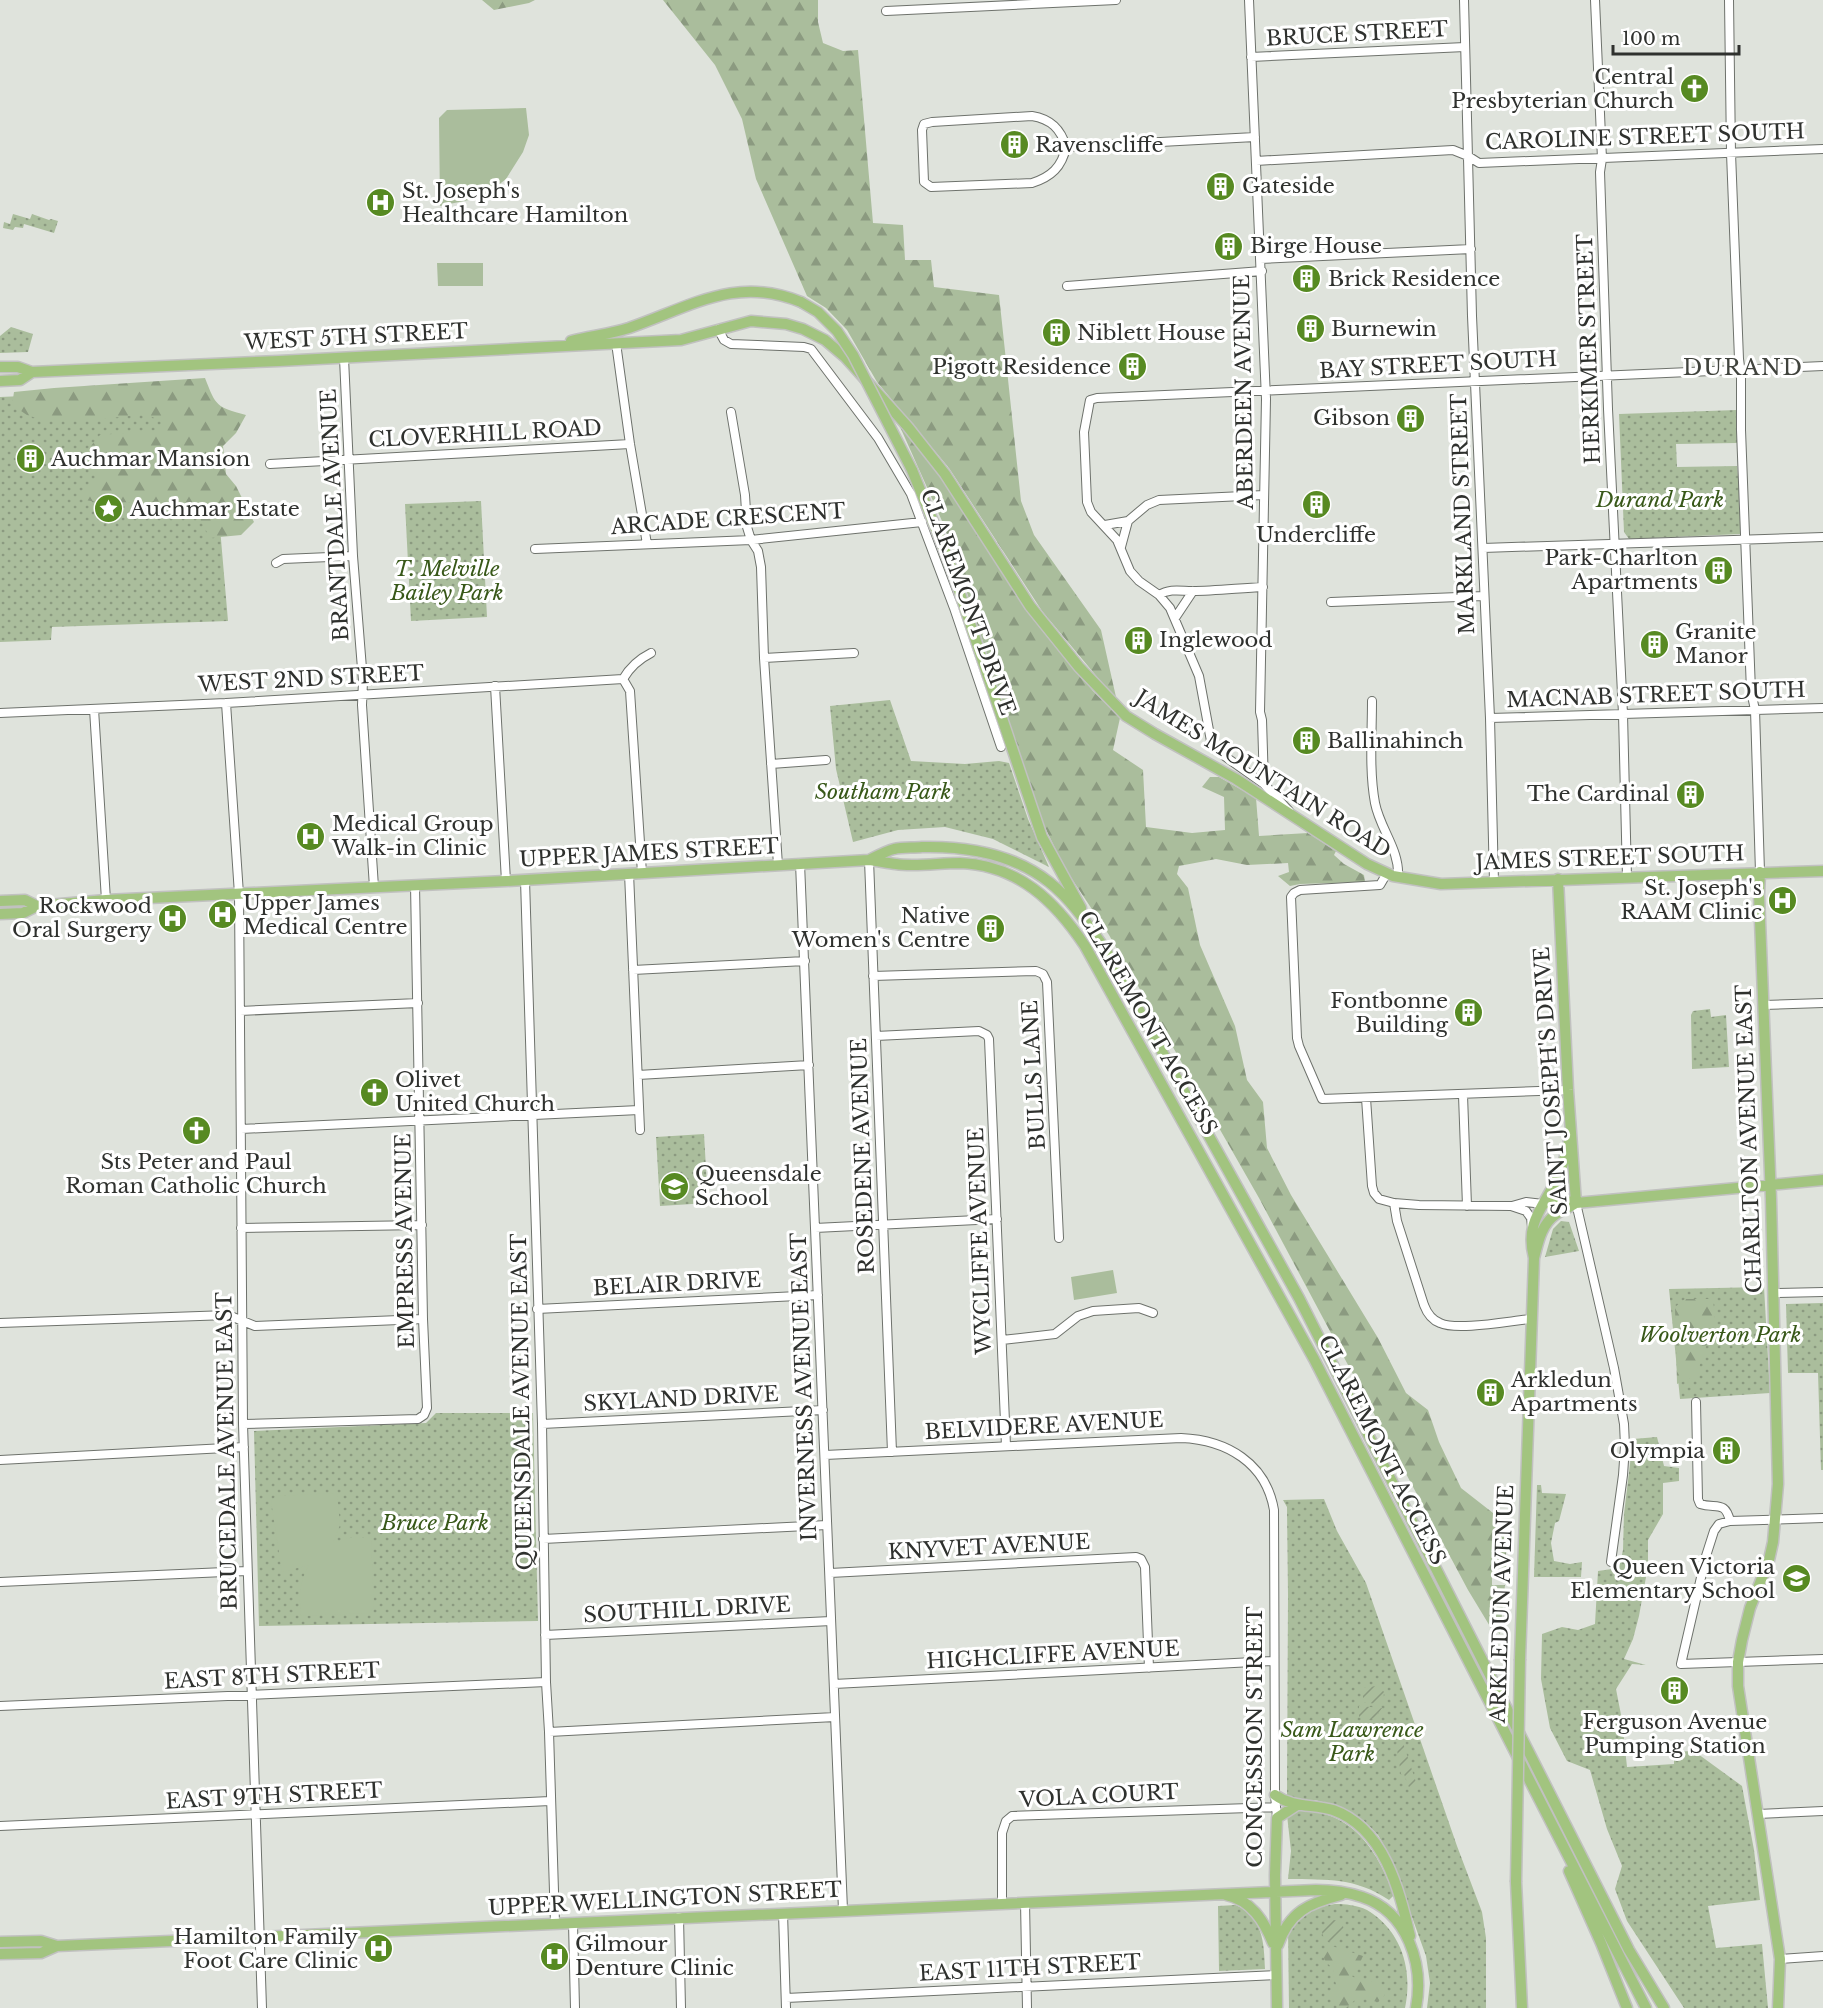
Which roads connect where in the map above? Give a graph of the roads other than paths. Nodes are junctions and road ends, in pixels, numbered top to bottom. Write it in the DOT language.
graph roads {
  1 [pos="1116,0"];
  2 [pos="1249,0"];
  3 [pos="1464,0"];
  4 [pos="1595,0"];
  5 [pos="1729,0"];
  6 [pos="886,10"];
  7 [pos="1465,46"];
  8 [pos="1251,57"];
  9 [pos="1255,137"];
  10 [pos="1066,147"];
  11 [pos="1823,149"];
  12 [pos="1731,153"];
  13 [pos="1468,156"];
  14 [pos="1602,159"];
  15 [pos="1256,161"];
  16 [pos="1471,249"];
  17 [pos="1260,259"];
  18 [pos="1262,271"];
  19 [pos="1067,286"];
  20 [pos="718,329"];
  21 [pos="681,339"];
  22 [pos="616,344"];
  23 [pos="550,347"];
  24 [pos="344,358"];
  25 [pos="1823,366"];
  26 [pos="0,367"];
  27 [pos="1741,369"];
  28 [pos="32,372"];
  29 [pos="1608,376"];
  30 [pos="0,381"];
  31 [pos="1475,382"];
  32 [pos="1264,391"];
  33 [pos="731,412"];
  34 [pos="630,444"];
  35 [pos="350,460"];
  36 [pos="270,464"];
  37 [pos="1264,495"];
  38 [pos="1128,520"];
  39 [pos="922,522"];
  40 [pos="1105,525"];
  41 [pos="1823,537"];
  42 [pos="1746,539"];
  43 [pos="751,540"];
  44 [pos="1615,543"];
  45 [pos="647,544"];
  46 [pos="1121,548"];
  47 [pos="1483,548"];
  48 [pos="535,549"];
  49 [pos="353,556"];
  50 [pos="276,563"];
  51 [pos="1263,587"];
  52 [pos="1193,591"];
  53 [pos="1160,595"];
  54 [pos="1484,596"];
  55 [pos="1331,602"];
  56 [pos="1175,618"];
  57 [pos="651,652"];
  58 [pos="854,653"];
  59 [pos="764,658"];
  60 [pos="623,679"];
  61 [pos="495,686"];
  62 [pos="362,694"];
  63 [pos="1372,701"];
  64 [pos="226,703"];
  65 [pos="1823,708"];
  66 [pos="94,709"];
  67 [pos="1755,710"];
  68 [pos="0,713"];
  69 [pos="1623,714"];
  70 [pos="1490,718"];
  71 [pos="1001,747"];
  72 [pos="826,760"];
  73 [pos="771,764"];
  74 [pos="1264,784"];
  75 [pos="1290,812"];
  76 [pos="869,860"];
  77 [pos="800,863"];
  78 [pos="778,865"];
  79 [pos="1823,871"];
  80 [pos="1760,872"];
  81 [pos="629,873"];
  82 [pos="642,873"];
  83 [pos="1387,873"];
  84 [pos="1398,877"];
  85 [pos="1627,877"];
  86 [pos="1558,879"];
  87 [pos="525,880"];
  88 [pos="506,881"];
  89 [pos="1494,882"];
  90 [pos="415,885"];
  91 [pos="374,886"];
  92 [pos="239,894"];
  93 [pos="106,900"];
  94 [pos="0,901"];
  95 [pos="37,906"];
  96 [pos="0,914"];
  97 [pos="1105,949"];
  98 [pos="805,961"];
  99 [pos="633,970"];
  100 [pos="873,976"];
  101 [pos="1823,1002"];
  102 [pos="418,1003"];
  103 [pos="1764,1005"];
  104 [pos="240,1011"];
  105 [pos="876,1036"];
  106 [pos="809,1065"];
  107 [pos="638,1075"];
  108 [pos="1568,1090"];
  109 [pos="1463,1095"];
  110 [pos="1366,1098"];
  111 [pos="639,1110"];
  112 [pos="532,1114"];
  113 [pos="420,1121"];
  114 [pos="241,1129"];
  115 [pos="640,1130"];
  116 [pos="1571,1133"];
  117 [pos="1823,1180"];
  118 [pos="1770,1185"];
  119 [pos="1394,1203"];
  120 [pos="1576,1203"];
  121 [pos="1543,1204"];
  122 [pos="1467,1206"];
  123 [pos="1511,1206"];
  124 [pos="997,1219"];
  125 [pos="422,1225"];
  126 [pos="884,1225"];
  127 [pos="1532,1227"];
  128 [pos="241,1228"];
  129 [pos="815,1228"];
  130 [pos="1059,1238"];
  131 [pos="1534,1258"];
  132 [pos="1823,1292"];
  133 [pos="1774,1293"];
  134 [pos="818,1295"];
  135 [pos="537,1309"];
  136 [pos="1153,1313"];
  137 [pos="1530,1318"];
  138 [pos="423,1319"];
  139 [pos="241,1321"];
  140 [pos="0,1323"];
  141 [pos="1002,1340"];
  142 [pos="1696,1402"];
  143 [pos="823,1410"];
  144 [pos="243,1424"];
  145 [pos="542,1424"];
  146 [pos="1006,1446"];
  147 [pos="244,1447"];
  148 [pos="892,1452"];
  149 [pos="825,1455"];
  150 [pos="0,1460"];
  151 [pos="1257,1470"];
  152 [pos="1823,1518"];
  153 [pos="1775,1519"];
  154 [pos="1730,1521"];
  155 [pos="827,1525"];
  156 [pos="543,1539"];
  157 [pos="1611,1562"];
  158 [pos="247,1571"];
  159 [pos="830,1573"];
  160 [pos="0,1582"];
  161 [pos="831,1621"];
  162 [pos="545,1635"];
  163 [pos="1823,1659"];
  164 [pos="1274,1661"];
  165 [pos="1738,1662"];
  166 [pos="1149,1668"];
  167 [pos="546,1682"];
  168 [pos="834,1684"];
  169 [pos="252,1696"];
  170 [pos="0,1706"];
  171 [pos="835,1717"];
  172 [pos="549,1732"];
  173 [pos="550,1801"];
  174 [pos="1297,1805"];
  175 [pos="1276,1807"];
  176 [pos="1823,1811"];
  177 [pos="1758,1814"];
  178 [pos="255,1815"];
  179 [pos="1550,1821"];
  180 [pos="0,1826"];
  181 [pos="1275,1890"];
  182 [pos="1214,1893"];
  183 [pos="1348,1893"];
  184 [pos="1002,1902"];
  185 [pos="1024,1902"];
  186 [pos="843,1910"];
  187 [pos="783,1913"];
  188 [pos="679,1917"];
  189 [pos="555,1923"];
  190 [pos="573,1923"];
  191 [pos="260,1936"];
  192 [pos="0,1942"];
  193 [pos="57,1946"];
  194 [pos="1413,1948"];
  195 [pos="1276,1951"];
  196 [pos="0,1954"];
  197 [pos="1823,1956"];
  198 [pos="1780,1959"];
  199 [pos="1276,1975"];
  200 [pos="1027,1986"];
  201 [pos="786,1998"];
  202 [pos="262,2008"];
  203 [pos="575,2008"];
  204 [pos="681,2008"];
  205 [pos="786,2008"];
  206 [pos="1027,2008"];
  207 [pos="1277,2008"];
  208 [pos="1416,2008"];
  209 [pos="1522,2008"];
  210 [pos="1627,2008"];
  211 [pos="1646,2008"];
  212 [pos="1664,2008"];
  213 [pos="1779,2008"];
  1 -- 6 [label="street"];
  2 -- 8 [label="street, ABERDEEN AVENUE"];
  3 -- 7 [label="street, MARKLAND STREET"];
  4 -- 14 [label="street, HERKIMER STREET"];
  5 -- 12 [label="street"];
  7 -- 8 [label="street, BRUCE STREET"];
  7 -- 13 [label="street, MARKLAND STREET"];
  8 -- 9 [label="street, ABERDEEN AVENUE"];
  9 -- 10 [label="street"];
  9 -- 15 [label="street, ABERDEEN AVENUE"];
  10 -- 10 [label="street"];
  11 -- 12 [label="street, CAROLINE STREET SOUTH"];
  12 -- 14 [label="street, CAROLINE STREET SOUTH"];
  12 -- 27 [label="street"];
  13 -- 14 [label="street, CAROLINE STREET SOUTH"];
  13 -- 15 [label="street, CAROLINE STREET SOUTH"];
  13 -- 16 [label="street, MARKLAND STREET"];
  14 -- 29 [label="street, HERKIMER STREET"];
  15 -- 17 [label="street, ABERDEEN AVENUE"];
  16 -- 17 [label="street"];
  16 -- 31 [label="street, MARKLAND STREET"];
  17 -- 18 [label="street, ABERDEEN AVENUE"];
  18 -- 19 [label="street"];
  18 -- 32 [label="street, ABERDEEN AVENUE"];
  20 -- 21 [label="main road, JAMES MOUNTAIN ROAD"];
  20 -- 39 [label="street, CLAREMONT DRIVE"];
  20 -- 75 [label="main road, JAMES MOUNTAIN ROAD"];
  21 -- 22 [label="main road, WEST 5TH STREET"];
  22 -- 23 [label="main road, WEST 5TH STREET"];
  22 -- 34 [label="street"];
  23 -- 24 [label="main road, WEST 5TH STREET"];
  23 -- 97 [label="main road, bridge"];
  24 -- 28 [label="main road, WEST 5TH STREET"];
  24 -- 35 [label="street, BRANTDALE AVENUE"];
  25 -- 27 [label="street, BAY STREET SOUTH"];
  26 -- 28 [label="main road, WEST 5TH STREET"];
  27 -- 29 [label="street, BAY STREET SOUTH"];
  27 -- 42 [label="street"];
  28 -- 30 [label="main road, WEST 5TH STREET"];
  29 -- 31 [label="street, BAY STREET SOUTH"];
  29 -- 44 [label="street, HERKIMER STREET"];
  31 -- 32 [label="street, BAY STREET SOUTH"];
  31 -- 47 [label="street, MARKLAND STREET"];
  32 -- 37 [label="street, ABERDEEN AVENUE"];
  32 -- 40 [label="street, BAY STREET SOUTH"];
  33 -- 43 [label="street"];
  34 -- 35 [label="street, CLOVERHILL ROAD"];
  34 -- 45 [label="street"];
  35 -- 36 [label="street, CLOVERHILL ROAD"];
  35 -- 49 [label="street, BRANTDALE AVENUE"];
  37 -- 38 [label="street"];
  37 -- 51 [label="street, ABERDEEN AVENUE"];
  38 -- 40 [label="street"];
  38 -- 46 [label="street"];
  39 -- 43 [label="street, ARCADE CRESCENT"];
  39 -- 71 [label="street, CLAREMONT DRIVE"];
  40 -- 46 [label="street"];
  41 -- 42 [label="street"];
  42 -- 44 [label="street"];
  42 -- 67 [label="street"];
  43 -- 45 [label="street, ARCADE CRESCENT"];
  43 -- 59 [label="street"];
  44 -- 47 [label="street"];
  44 -- 69 [label="street, HERKIMER STREET"];
  45 -- 48 [label="street, ARCADE CRESCENT"];
  46 -- 53 [label="street"];
  47 -- 54 [label="street, MARKLAND STREET"];
  49 -- 50 [label="street"];
  49 -- 62 [label="street, BRANTDALE AVENUE"];
  51 -- 52 [label="street"];
  51 -- 74 [label="street, ABERDEEN AVENUE"];
  52 -- 53 [label="street"];
  52 -- 56 [label="street"];
  53 -- 56 [label="street"];
  54 -- 55 [label="street"];
  54 -- 70 [label="street, MARKLAND STREET"];
  56 -- 74 [label="street"];
  57 -- 60 [label="street"];
  58 -- 59 [label="street"];
  59 -- 73 [label="street"];
  60 -- 61 [label="street, WEST 2ND STREET"];
  60 -- 82 [label="street"];
  61 -- 62 [label="street, WEST 2ND STREET"];
  61 -- 88 [label="street"];
  62 -- 64 [label="street, WEST 2ND STREET"];
  62 -- 91 [label="street, BRANTDALE AVENUE"];
  63 -- 84 [label="street"];
  64 -- 66 [label="street, WEST 2ND STREET"];
  64 -- 92 [label="street, BRUCEDALE AVENUE EAST"];
  65 -- 67 [label="street, MACNAB STREET SOUTH"];
  66 -- 68 [label="street, WEST 2ND STREET"];
  66 -- 93 [label="street"];
  67 -- 69 [label="street, MACNAB STREET SOUTH"];
  67 -- 80 [label="street"];
  69 -- 70 [label="street, MACNAB STREET SOUTH"];
  69 -- 85 [label="street, HERKIMER STREET"];
  70 -- 89 [label="street, MARKLAND STREET"];
  72 -- 73 [label="street"];
  73 -- 78 [label="street"];
  74 -- 75 [label="street"];
  75 -- 83 [label="main road, JAMES MOUNTAIN ROAD"];
  76 -- 77 [label="main road, UPPER JAMES STREET"];
  76 -- 97 [label="main road, CLAREMONT ACCESS"];
  76 -- 100 [label="street, ROSEDENE AVENUE"];
  76 -- 179 [label="main road, CLAREMONT ACCESS"];
  77 -- 78 [label="main road, UPPER JAMES STREET"];
  77 -- 98 [label="street, INVERNESS AVENUE EAST"];
  78 -- 82 [label="main road, UPPER JAMES STREET"];
  79 -- 80 [label="main road, JAMES STREET SOUTH"];
  80 -- 85 [label="main road, JAMES STREET SOUTH"];
  80 -- 103 [label="main road, CHARLTON AVENUE EAST"];
  81 -- 82 [label="main road, UPPER JAMES STREET"];
  81 -- 87 [label="main road, UPPER JAMES STREET"];
  81 -- 99 [label="street"];
  83 -- 84 [label="main road, JAMES MOUNTAIN ROAD"];
  83 -- 110 [label="street"];
  84 -- 89 [label="main road, JAMES STREET SOUTH"];
  85 -- 86 [label="main road, JAMES STREET SOUTH"];
  86 -- 89 [label="main road, JAMES STREET SOUTH"];
  86 -- 108 [label="main road, SAINT JOSEPH'S DRIVE"];
  87 -- 88 [label="main road, UPPER JAMES STREET"];
  87 -- 112 [label="street, QUEENSDALE AVENUE EAST"];
  88 -- 90 [label="main road, UPPER JAMES STREET"];
  90 -- 91 [label="main road, UPPER JAMES STREET"];
  90 -- 102 [label="street, EMPRESS AVENUE"];
  91 -- 92 [label="main road, UPPER JAMES STREET"];
  92 -- 93 [label="main road, UPPER JAMES STREET"];
  92 -- 104 [label="street, BRUCEDALE AVENUE EAST"];
  93 -- 95 [label="main road, UPPER JAMES STREET"];
  94 -- 95 [label="main road, UPPER JAMES STREET"];
  95 -- 96 [label="main road, UPPER JAMES STREET"];
  97 -- 212 [label="main road, CLAREMONT ACCESS"];
  98 -- 99 [label="street"];
  98 -- 106 [label="street, INVERNESS AVENUE EAST"];
  99 -- 107 [label="street"];
  100 -- 105 [label="street, ROSEDENE AVENUE"];
  100 -- 130 [label="street, BULLS LANE"];
  101 -- 103 [label="street"];
  102 -- 104 [label="street"];
  102 -- 113 [label="street, EMPRESS AVENUE"];
  103 -- 118 [label="main road, CHARLTON AVENUE EAST"];
  104 -- 114 [label="street, BRUCEDALE AVENUE EAST"];
  105 -- 124 [label="street, WYCLIFFE AVENUE"];
  105 -- 126 [label="street, ROSEDENE AVENUE"];
  106 -- 107 [label="street"];
  106 -- 129 [label="street, INVERNESS AVENUE EAST"];
  107 -- 111 [label="street"];
  108 -- 109 [label="street"];
  108 -- 116 [label="main road, SAINT JOSEPH'S DRIVE"];
  109 -- 110 [label="street"];
  109 -- 122 [label="street"];
  110 -- 119 [label="street"];
  111 -- 112 [label="street"];
  111 -- 115 [label="street"];
  112 -- 113 [label="street"];
  112 -- 135 [label="street, QUEENSDALE AVENUE EAST"];
  113 -- 114 [label="street"];
  113 -- 125 [label="street, EMPRESS AVENUE"];
  114 -- 128 [label="street, BRUCEDALE AVENUE EAST"];
  116 -- 120 [label="main road, SAINT JOSEPH'S DRIVE"];
  116 -- 121 [label="main road, ARKLEDUN AVENUE"];
  117 -- 118 [label="main road"];
  118 -- 120 [label="main road"];
  118 -- 133 [label="main road, CHARLTON AVENUE EAST"];
  119 -- 122 [label="street"];
  119 -- 137 [label="street"];
  120 -- 121 [label="main road"];
  120 -- 131 [label="main road"];
  120 -- 157 [label="street, SAINT JOSEPH'S DRIVE"];
  121 -- 123 [label="street"];
  121 -- 127 [label="main road, ARKLEDUN AVENUE"];
  122 -- 123 [label="street"];
  123 -- 127 [label="street"];
  124 -- 126 [label="street"];
  124 -- 141 [label="street, WYCLIFFE AVENUE"];
  125 -- 128 [label="street"];
  125 -- 138 [label="street, EMPRESS AVENUE"];
  126 -- 129 [label="street"];
  126 -- 148 [label="street, ROSEDENE AVENUE"];
  127 -- 131 [label="main road, ARKLEDUN AVENUE"];
  128 -- 139 [label="street, BRUCEDALE AVENUE EAST"];
  129 -- 134 [label="street, INVERNESS AVENUE EAST"];
  131 -- 137 [label="main road, ARKLEDUN AVENUE"];
  132 -- 133 [label="street"];
  133 -- 153 [label="main road, CHARLTON AVENUE EAST"];
  134 -- 135 [label="street, BELAIR DRIVE"];
  134 -- 143 [label="street, INVERNESS AVENUE EAST"];
  135 -- 145 [label="street, QUEENSDALE AVENUE EAST"];
  136 -- 141 [label="street"];
  137 -- 209 [label="main road, ARKLEDUN AVENUE, bridge"];
  138 -- 139 [label="street"];
  138 -- 144 [label="street, EMPRESS AVENUE"];
  139 -- 140 [label="street"];
  139 -- 144 [label="street, BRUCEDALE AVENUE EAST"];
  141 -- 146 [label="street, WYCLIFFE AVENUE"];
  142 -- 154 [label="street"];
  143 -- 145 [label="street, SKYLAND DRIVE"];
  143 -- 149 [label="street, INVERNESS AVENUE EAST"];
  144 -- 147 [label="street, BRUCEDALE AVENUE EAST"];
  145 -- 156 [label="street, QUEENSDALE AVENUE EAST"];
  146 -- 148 [label="street, BELVIDERE AVENUE"];
  146 -- 151 [label="street, BELVIDERE AVENUE"];
  147 -- 150 [label="street"];
  147 -- 158 [label="street, BRUCEDALE AVENUE EAST"];
  148 -- 149 [label="street, BELVIDERE AVENUE"];
  149 -- 155 [label="street, INVERNESS AVENUE EAST"];
  151 -- 164 [label="street, CONCESSION STREET"];
  152 -- 153 [label="street"];
  153 -- 154 [label="street"];
  153 -- 165 [label="main road, CHARLTON AVENUE EAST"];
  154 -- 165 [label="street"];
  155 -- 156 [label="street"];
  155 -- 159 [label="street, INVERNESS AVENUE EAST"];
  156 -- 162 [label="street, QUEENSDALE AVENUE EAST"];
  158 -- 160 [label="street"];
  158 -- 169 [label="street, BRUCEDALE AVENUE EAST"];
  159 -- 161 [label="street, INVERNESS AVENUE EAST"];
  159 -- 166 [label="street, KNYVET AVENUE"];
  161 -- 162 [label="street, SOUTHILL DRIVE"];
  161 -- 168 [label="street, INVERNESS AVENUE EAST"];
  162 -- 167 [label="street, QUEENSDALE AVENUE EAST"];
  163 -- 165 [label="street"];
  164 -- 166 [label="street, HIGHCLIFFE AVENUE"];
  164 -- 175 [label="street, CONCESSION STREET"];
  165 -- 177 [label="main road, CHARLTON AVENUE EAST"];
  166 -- 168 [label="street, HIGHCLIFFE AVENUE"];
  167 -- 169 [label="street, EAST 8TH STREET"];
  167 -- 172 [label="street, QUEENSDALE AVENUE EAST"];
  168 -- 171 [label="street, INVERNESS AVENUE EAST"];
  169 -- 170 [label="street, EAST 8TH STREET"];
  169 -- 178 [label="street, BRUCEDALE AVENUE EAST"];
  171 -- 172 [label="street"];
  171 -- 186 [label="street, INVERNESS AVENUE EAST"];
  172 -- 173 [label="street, QUEENSDALE AVENUE EAST"];
  173 -- 178 [label="street, EAST 9TH STREET"];
  173 -- 189 [label="street, QUEENSDALE AVENUE EAST"];
  174 -- 175 [label="main road"];
  174 -- 175 [label="main road"];
  174 -- 194 [label="main road"];
  175 -- 181 [label="main road, CONCESSION STREET"];
  175 -- 184 [label="street, VOLA COURT"];
  176 -- 177 [label="street"];
  177 -- 198 [label="main road, CHARLTON AVENUE EAST"];
  178 -- 180 [label="street, EAST 9TH STREET"];
  178 -- 191 [label="street, BRUCEDALE AVENUE EAST"];
  179 -- 210 [label="main road"];
  179 -- 211 [label="main road, CLAREMONT ACCESS"];
  181 -- 182 [label="main road, UPPER WELLINGTON STREET"];
  181 -- 183 [label="main road, UPPER WELLINGTON STREET"];
  181 -- 195 [label="main road, CONCESSION STREET"];
  182 -- 185 [label="main road, UPPER WELLINGTON STREET"];
  182 -- 195 [label="main road"];
  183 -- 194 [label="main road, UPPER WELLINGTON STREET"];
  183 -- 195 [label="main road"];
  184 -- 185 [label="main road, UPPER WELLINGTON STREET"];
  184 -- 186 [label="main road, UPPER WELLINGTON STREET"];
  185 -- 200 [label="street"];
  186 -- 187 [label="main road, UPPER WELLINGTON STREET"];
  187 -- 188 [label="main road, UPPER WELLINGTON STREET"];
  187 -- 201 [label="street"];
  188 -- 190 [label="main road, UPPER WELLINGTON STREET"];
  188 -- 204 [label="street"];
  189 -- 190 [label="main road, UPPER WELLINGTON STREET"];
  189 -- 191 [label="main road, UPPER WELLINGTON STREET"];
  190 -- 203 [label="street"];
  191 -- 193 [label="main road, UPPER WELLINGTON STREET"];
  191 -- 202 [label="street, BRUCEDALE AVENUE EAST"];
  192 -- 193 [label="main road, UPPER WELLINGTON STREET"];
  193 -- 196 [label="main road, UPPER WELLINGTON STREET"];
  194 -- 208 [label="main road"];
  195 -- 199 [label="main road, CONCESSION STREET"];
  197 -- 198 [label="street"];
  198 -- 213 [label="main road, CHARLTON AVENUE EAST"];
  199 -- 200 [label="street, EAST 11TH STREET"];
  199 -- 207 [label="main road, CONCESSION STREET"];
  200 -- 201 [label="street, EAST 11TH STREET"];
  200 -- 206 [label="street"];
  201 -- 205 [label="street"];
}
